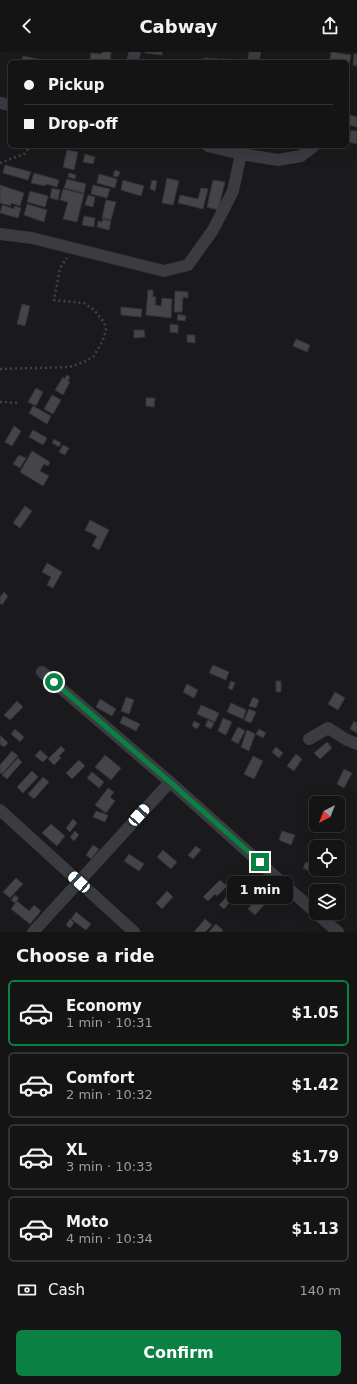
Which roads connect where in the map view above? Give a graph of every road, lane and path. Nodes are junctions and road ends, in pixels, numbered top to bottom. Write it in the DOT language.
graph roads {
  1 [pos="29,148"];
  2 [pos="225,148"];
  3 [pos="311,148"];
  4 [pos="242,150"];
  5 [pos="0,163"];
  6 [pos="0,234"];
  7 [pos="74,249"];
  8 [pos="0,369"];
  9 [pos="0,402"];
  10 [pos="19,403"];
  11 [pos="42,672"];
  12 [pos="309,739"];
  13 [pos="357,744"];
  14 [pos="170,782"];
  15 [pos="0,810"];
  16 [pos="79,882"];
  17 [pos="309,907"];
  18 [pos="324,920"];
  19 [pos="33,932"];
  20 [pos="134,932"];
  21 [pos="338,932"];
  1 -- 5 [label="path"];
  2 -- 4 [label="street"];
  3 -- 4 [label="street"];
  4 -- 7 [label="street"];
  6 -- 7 [label="street"];
  7 -- 8 [label="path"];
  9 -- 10 [label="path"];
  11 -- 14 [label="street"];
  12 -- 13 [label="street"];
  14 -- 16 [label="street"];
  14 -- 17 [label="street"];
  15 -- 16 [label="street"];
  16 -- 19 [label="street"];
  16 -- 20 [label="street"];
  18 -- 21 [label="street"];
}
